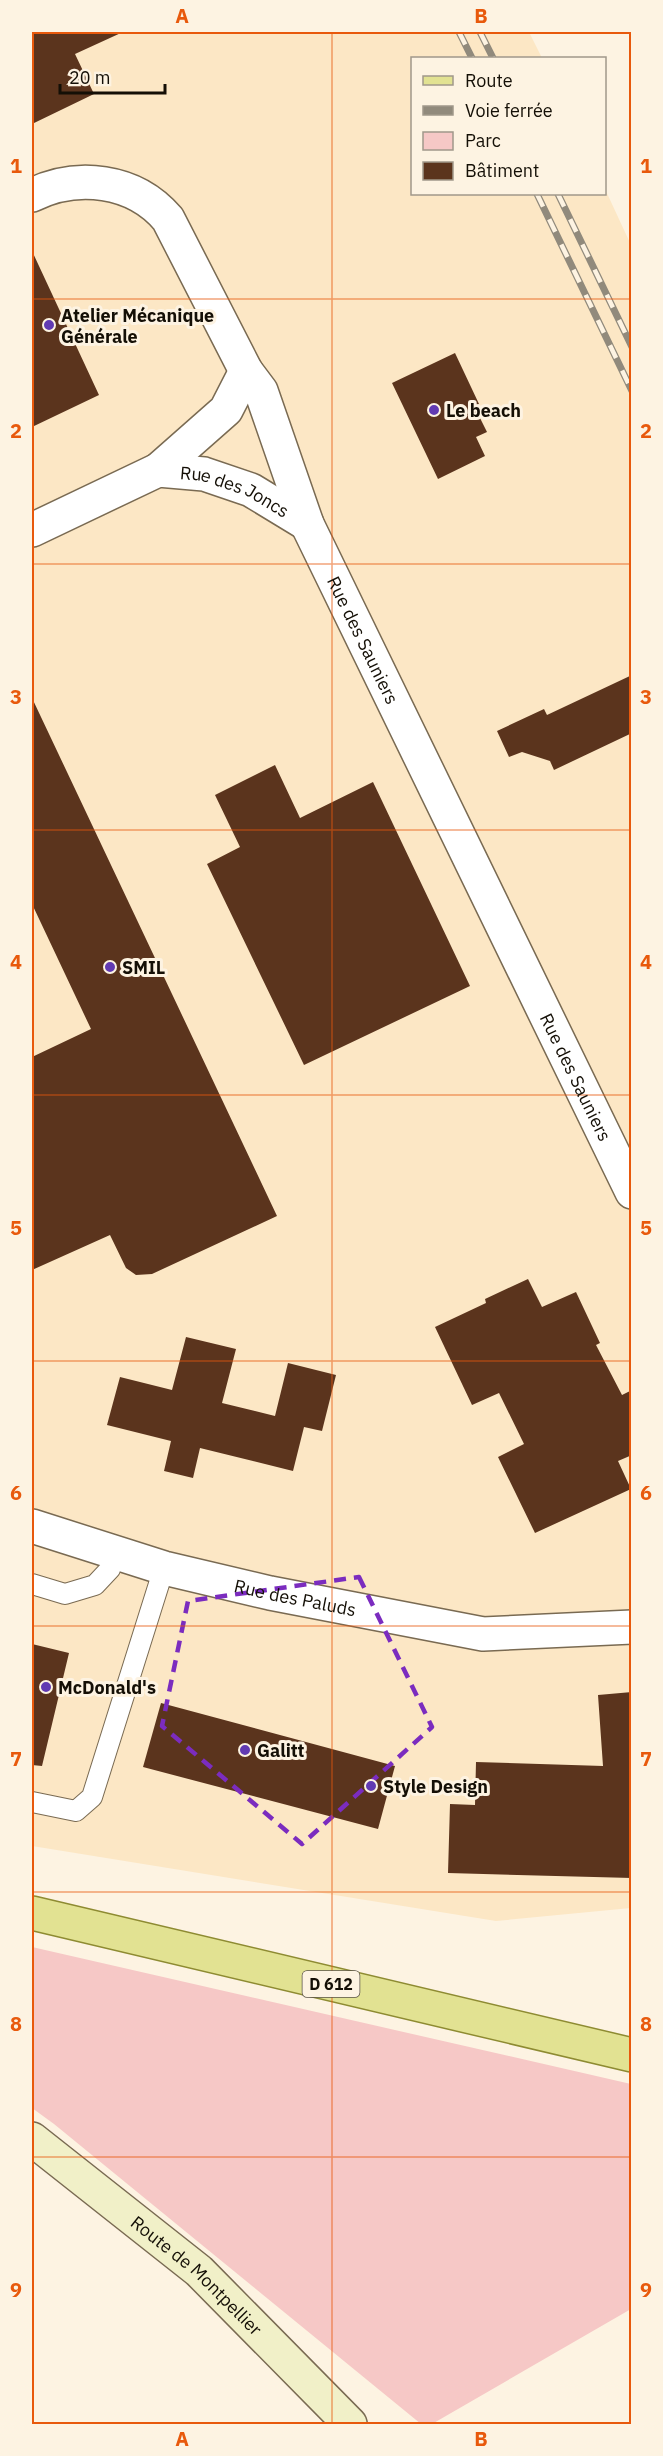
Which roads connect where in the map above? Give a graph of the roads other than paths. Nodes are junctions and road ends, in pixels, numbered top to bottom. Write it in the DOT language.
graph roads {
  1 [pos="32,195"];
  2 [pos="246,371"];
  3 [pos="158,470"];
  4 [pos="307,524"];
  5 [pos="32,530"];
  6 [pos="632,1192"];
  7 [pos="32,1526"];
  8 [pos="115,1553"];
  9 [pos="164,1568"];
  10 [pos="32,1584"];
  11 [pos="632,1627"];
  12 [pos="32,1802"];
  13 [pos="32,1913"];
  14 [pos="632,2055"];
  15 [pos="32,2139"];
  16 [pos="350,2424"];
  1 -- 2 [label="street, Rue des Sauniers"];
  2 -- 3 [label="street, Rue des Joncs"];
  2 -- 4 [label="street, Rue des Sauniers"];
  3 -- 4 [label="street, Rue des Joncs"];
  3 -- 5 [label="street, Rue des Joncs"];
  4 -- 6 [label="street, Rue des Sauniers"];
  7 -- 8 [label="street, Rue des Paluds"];
  8 -- 9 [label="street, Rue des Paluds"];
  8 -- 10 [label="lane"];
  9 -- 11 [label="street, Rue des Paluds"];
  9 -- 12 [label="lane"];
  13 -- 14 [label="main road, D 612"];
  15 -- 16 [label="main road, Route de Montpellier"];
}
